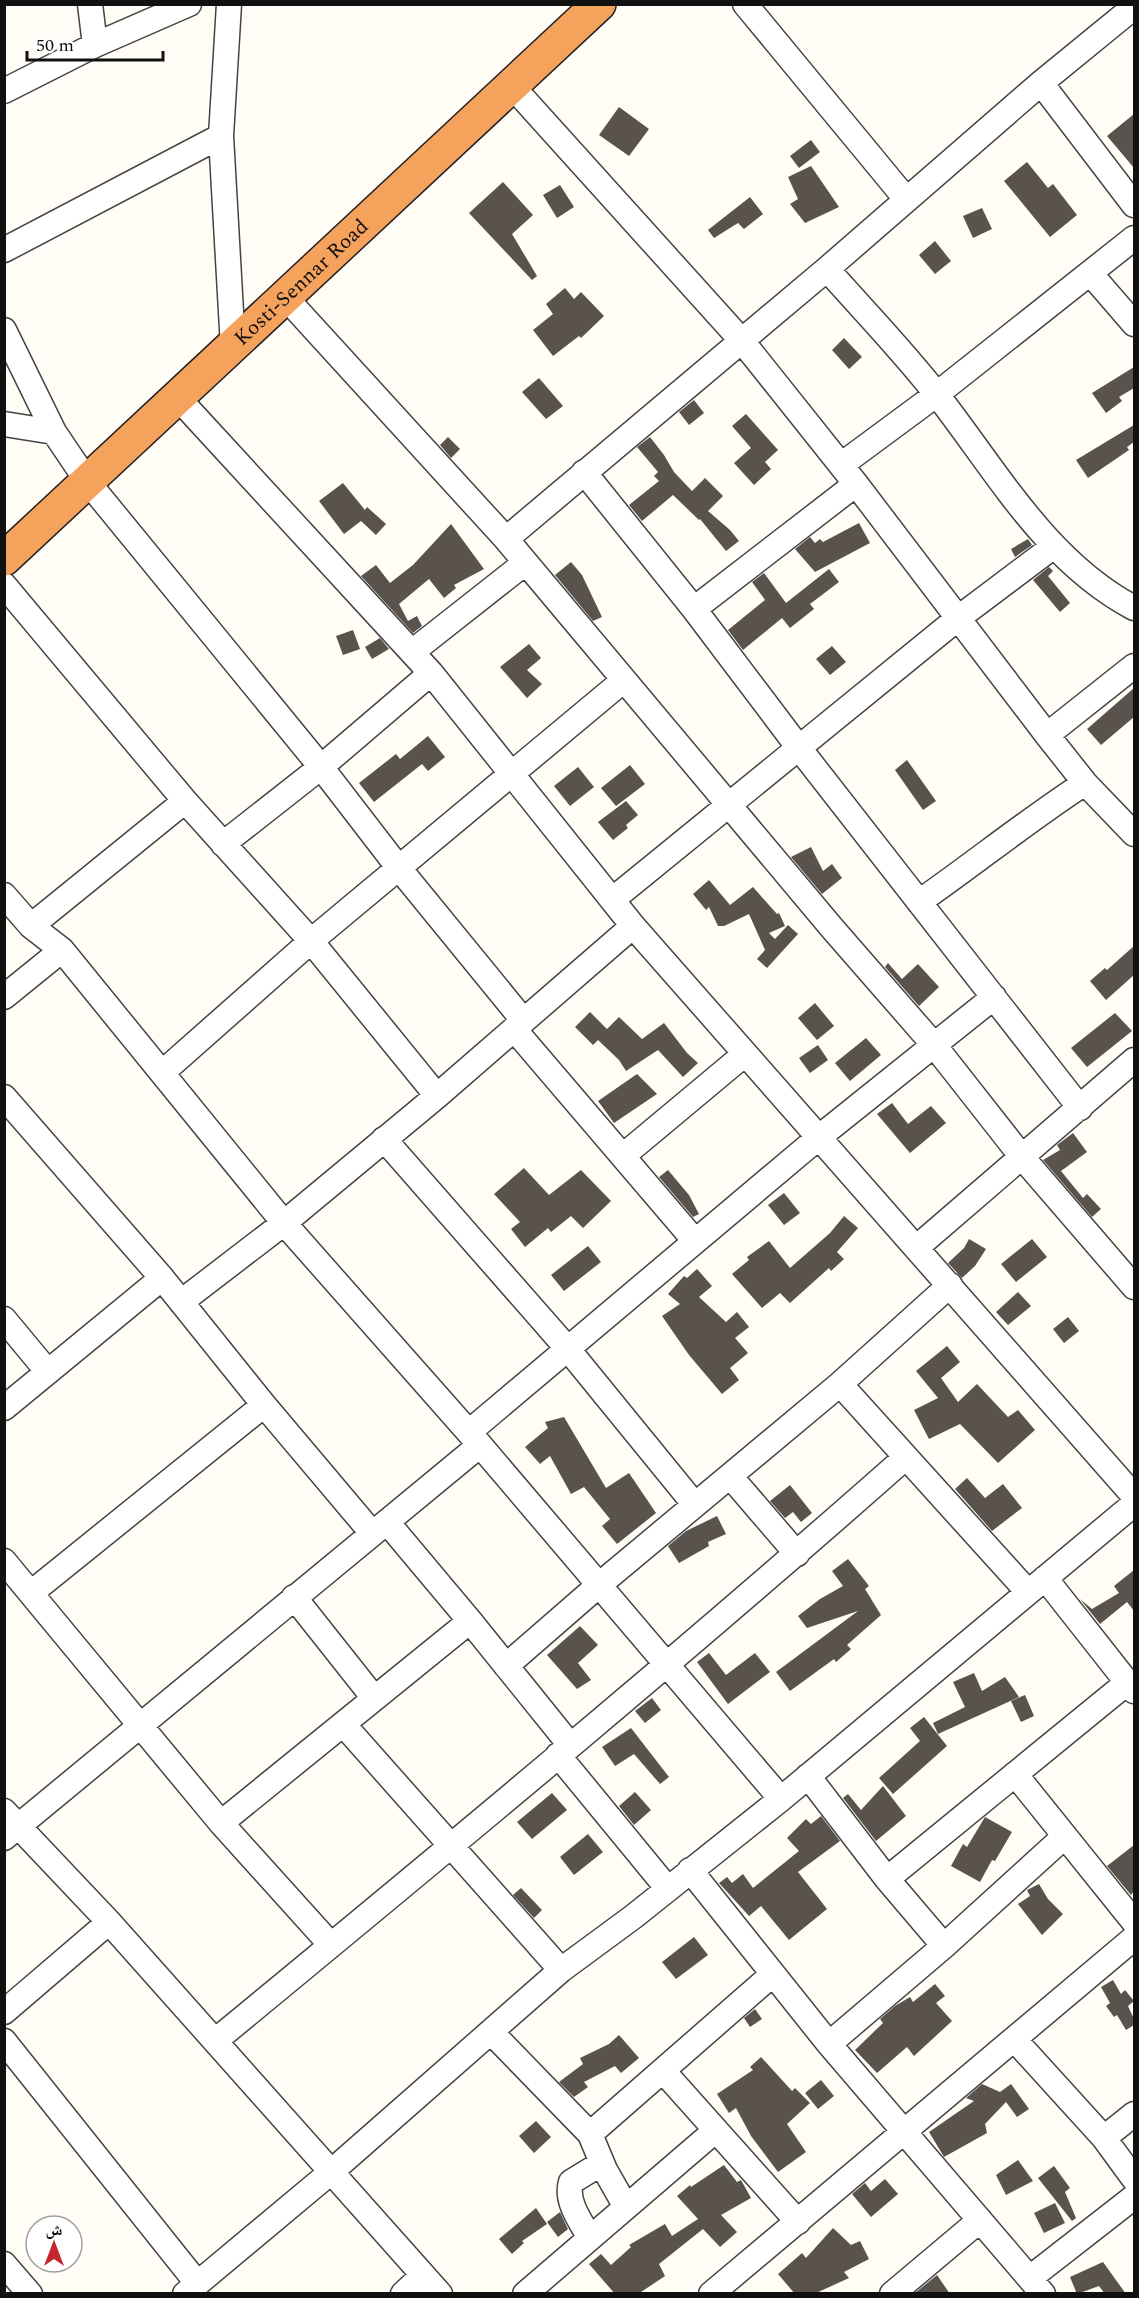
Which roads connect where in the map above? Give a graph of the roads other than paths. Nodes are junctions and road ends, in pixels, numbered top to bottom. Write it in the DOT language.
graph roads {
  1 [pos="90,4"];
  2 [pos="189,4"];
  3 [pos="229,4"];
  4 [pos="600,4"];
  5 [pos="745,4"];
  6 [pos="1128,8"];
  7 [pos="95,45"];
  8 [pos="1041,83"];
  9 [pos="512,86"];
  10 [pos="4,91"];
  11 [pos="221,136"];
  12 [pos="906,199"];
  13 [pos="1134,205"];
  14 [pos="1134,238"];
  15 [pos="4,250"];
  16 [pos="827,269"];
  17 [pos="1090,273"];
  18 [pos="286,298"];
  19 [pos="1134,324"];
  20 [pos="4,330"];
  21 [pos="742,341"];
  22 [pos="233,347"];
  23 [pos="937,394"];
  24 [pos="178,398"];
  25 [pos="4,424"];
  26 [pos="54,432"];
  27 [pos="841,465"];
  28 [pos="584,472"];
  29 [pos="87,481"];
  30 [pos="856,484"];
  31 [pos="506,538"];
  32 [pos="1054,546"];
  33 [pos="4,559"];
  34 [pos="525,563"];
  35 [pos="4,585"];
  36 [pos="1134,608"];
  37 [pos="694,609"];
  38 [pos="957,618"];
  39 [pos="412,651"];
  40 [pos="1134,666"];
  41 [pos="431,673"];
  42 [pos="624,680"];
  43 [pos="1047,735"];
  44 [pos="799,748"];
  45 [pos="321,767"];
  46 [pos="511,774"];
  47 [pos="1085,783"];
  48 [pos="185,801"];
  49 [pos="728,804"];
  50 [pos="1134,834"];
  51 [pos="223,844"];
  52 [pos="398,867"];
  53 [pos="4,895"];
  54 [pos="612,900"];
  55 [pos="920,902"];
  56 [pos="31,926"];
  57 [pos="633,926"];
  58 [pos="311,941"];
  59 [pos="62,950"];
  60 [pos="4,997"];
  61 [pos="994,997"];
  62 [pos="518,1024"];
  63 [pos="934,1045"];
  64 [pos="745,1054"];
  65 [pos="1134,1060"];
  66 [pos="163,1072"];
  67 [pos="437,1096"];
  68 [pos="1080,1108"];
  69 [pos="9,1111"];
  70 [pos="818,1138"];
  71 [pos="384,1139"];
  72 [pos="624,1155"];
  73 [pos="1022,1157"];
  74 [pos="284,1223"];
  75 [pos="695,1241"];
  76 [pos="916,1248"];
  77 [pos="162,1278"];
  78 [pos="950,1285"];
  79 [pos="1134,1287"];
  80 [pos="182,1302"];
  81 [pos="4,1319"];
  82 [pos="567,1348"];
  83 [pos="48,1372"];
  84 [pos="840,1384"];
  85 [pos="264,1405"];
  86 [pos="4,1408"];
  87 [pos="475,1438"];
  88 [pos="906,1457"];
  89 [pos="730,1476"];
  90 [pos="1134,1496"];
  91 [pos="1134,1504"];
  92 [pos="695,1505"];
  93 [pos="379,1527"];
  94 [pos="797,1554"];
  95 [pos="4,1561"];
  96 [pos="599,1585"];
  97 [pos="1037,1585"];
  98 [pos="31,1593"];
  99 [pos="294,1597"];
  100 [pos="471,1621"];
  101 [pos="667,1665"];
  102 [pos="506,1666"];
  103 [pos="1131,1687"];
  104 [pos="374,1698"];
  105 [pos="141,1724"];
  106 [pos="343,1724"];
  107 [pos="564,1750"];
  108 [pos="1015,1774"];
  109 [pos="808,1776"];
  110 [pos="781,1799"];
  111 [pos="221,1823"];
  112 [pos="9,1825"];
  113 [pos="1065,1836"];
  114 [pos="451,1847"];
  115 [pos="690,1870"];
  116 [pos="887,1879"];
  117 [pos="668,1889"];
  118 [pos="109,1922"];
  119 [pos="1134,1922"];
  120 [pos="1134,1938"];
  121 [pos="331,1945"];
  122 [pos="944,1946"];
  123 [pos="561,1970"];
  124 [pos="774,1974"];
  125 [pos="4,2012"];
  126 [pos="491,2032"];
  127 [pos="1014,2039"];
  128 [pos="4,2041"];
  129 [pos="215,2041"];
  130 [pos="829,2044"];
  131 [pos="664,2072"];
  132 [pos="1134,2114"];
  133 [pos="716,2130"];
  134 [pos="904,2131"];
  135 [pos="590,2134"];
  136 [pos="1104,2138"];
  137 [pos="602,2163"];
  138 [pos="331,2172"];
  139 [pos="1134,2179"];
  140 [pos="1134,2197"];
  141 [pos="626,2207"];
  142 [pos="980,2220"];
  143 [pos="798,2222"];
  144 [pos="590,2238"];
  145 [pos="4,2264"];
  146 [pos="423,2275"];
  147 [pos="1037,2286"];
  148 [pos="191,2288"];
  149 [pos="30,2294"];
  150 [pos="402,2294"];
  151 [pos="440,2294"];
  152 [pos="525,2294"];
  153 [pos="711,2294"];
  154 [pos="892,2294"];
  1 -- 7 [label="street"];
  2 -- 7 [label="street"];
  3 -- 11 [label="street"];
  4 -- 9 [label="highway, Kosti-Sennar Road"];
  5 -- 12 [label="street"];
  6 -- 8 [label="street"];
  7 -- 10 [label="street"];
  8 -- 12 [label="street"];
  8 -- 13 [label="street"];
  9 -- 18 [label="highway, Kosti-Sennar Road"];
  9 -- 21 [label="street"];
  11 -- 15 [label="street"];
  11 -- 22 [label="street"];
  12 -- 16 [label="street"];
  14 -- 17 [label="street"];
  16 -- 21 [label="street"];
  16 -- 23 [label="street"];
  17 -- 19 [label="street"];
  17 -- 23 [label="street"];
  18 -- 22 [label="highway, Kosti-Sennar Road"];
  18 -- 31 [label="street"];
  20 -- 26 [label="street"];
  21 -- 27 [label="street"];
  21 -- 28 [label="street"];
  22 -- 24 [label="highway, Kosti-Sennar Road"];
  23 -- 27 [label="street"];
  23 -- 32 [label="street"];
  24 -- 29 [label="highway, Kosti-Sennar Road"];
  24 -- 39 [label="street"];
  25 -- 26 [label="street"];
  26 -- 29 [label="street"];
  27 -- 30 [label="street"];
  28 -- 31 [label="street"];
  28 -- 37 [label="street"];
  29 -- 33 [label="highway, Kosti-Sennar Road"];
  29 -- 45 [label="street"];
  30 -- 37 [label="street"];
  30 -- 38 [label="street"];
  31 -- 34 [label="street"];
  32 -- 36 [label="street"];
  32 -- 38 [label="street"];
  34 -- 39 [label="street"];
  34 -- 42 [label="street"];
  35 -- 48 [label="street"];
  37 -- 44 [label="street"];
  38 -- 43 [label="street"];
  38 -- 44 [label="street"];
  39 -- 41 [label="street"];
  40 -- 43 [label="street"];
  41 -- 45 [label="street"];
  41 -- 46 [label="street"];
  42 -- 46 [label="street"];
  42 -- 49 [label="street"];
  43 -- 47 [label="street"];
  44 -- 49 [label="street"];
  44 -- 55 [label="street"];
  45 -- 51 [label="street"];
  45 -- 52 [label="street"];
  46 -- 52 [label="street"];
  46 -- 54 [label="street"];
  47 -- 50 [label="street"];
  47 -- 55 [label="street"];
  48 -- 51 [label="street"];
  48 -- 56 [label="street"];
  49 -- 54 [label="street"];
  49 -- 63 [label="street"];
  51 -- 58 [label="street"];
  52 -- 58 [label="street"];
  52 -- 62 [label="street"];
  53 -- 56 [label="street"];
  54 -- 57 [label="street"];
  55 -- 61 [label="street"];
  56 -- 59 [label="street"];
  57 -- 62 [label="street"];
  57 -- 64 [label="street"];
  58 -- 66 [label="street"];
  58 -- 67 [label="street"];
  59 -- 60 [label="street"];
  59 -- 66 [label="street"];
  61 -- 63 [label="street"];
  61 -- 68 [label="street"];
  62 -- 67 [label="street"];
  62 -- 72 [label="street"];
  63 -- 70 [label="street"];
  63 -- 73 [label="street"];
  64 -- 70 [label="street"];
  64 -- 72 [label="street"];
  65 -- 68 [label="street"];
  66 -- 74 [label="street"];
  67 -- 71 [label="street"];
  68 -- 73 [label="street"];
  69 -- 77 [label="street"];
  70 -- 75 [label="street"];
  70 -- 76 [label="street"];
  71 -- 74 [label="street"];
  71 -- 82 [label="street"];
  72 -- 75 [label="street"];
  73 -- 76 [label="street"];
  73 -- 79 [label="street"];
  74 -- 80 [label="street"];
  74 -- 87 [label="street"];
  75 -- 82 [label="street"];
  76 -- 78 [label="street"];
  77 -- 80 [label="street"];
  77 -- 83 [label="street"];
  78 -- 84 [label="street"];
  78 -- 90 [label="street"];
  80 -- 85 [label="street"];
  81 -- 83 [label="street"];
  82 -- 87 [label="street"];
  82 -- 92 [label="street"];
  83 -- 86 [label="street"];
  84 -- 88 [label="street"];
  84 -- 89 [label="street"];
  85 -- 93 [label="street"];
  85 -- 98 [label="street"];
  87 -- 93 [label="street"];
  87 -- 96 [label="street"];
  88 -- 94 [label="street"];
  88 -- 97 [label="street"];
  89 -- 92 [label="street"];
  89 -- 94 [label="street"];
  91 -- 97 [label="street"];
  92 -- 96 [label="street"];
  93 -- 99 [label="street"];
  93 -- 100 [label="street"];
  94 -- 101 [label="street"];
  95 -- 98 [label="street"];
  96 -- 101 [label="street"];
  96 -- 102 [label="street"];
  97 -- 103 [label="street"];
  97 -- 109 [label="street"];
  98 -- 105 [label="street"];
  99 -- 104 [label="street"];
  99 -- 105 [label="street"];
  100 -- 102 [label="street"];
  100 -- 104 [label="street"];
  101 -- 107 [label="street"];
  101 -- 110 [label="street"];
  102 -- 107 [label="street"];
  103 -- 108 [label="street"];
  104 -- 106 [label="street"];
  105 -- 111 [label="street"];
  105 -- 112 [label="street"];
  106 -- 111 [label="street"];
  106 -- 114 [label="street"];
  107 -- 114 [label="street"];
  107 -- 117 [label="street"];
  108 -- 113 [label="street"];
  108 -- 116 [label="street"];
  109 -- 110 [label="street"];
  109 -- 116 [label="street"];
  110 -- 115 [label="street"];
  111 -- 121 [label="street"];
  112 -- 118 [label="street"];
  113 -- 119 [label="street"];
  113 -- 122 [label="street"];
  114 -- 121 [label="street"];
  114 -- 123 [label="street"];
  115 -- 117 [label="street"];
  115 -- 124 [label="street"];
  116 -- 122 [label="street"];
  117 -- 123 [label="street"];
  118 -- 125 [label="street"];
  118 -- 129 [label="street"];
  120 -- 127 [label="street"];
  121 -- 129 [label="street"];
  122 -- 130 [label="street"];
  123 -- 126 [label="street"];
  124 -- 130 [label="street"];
  124 -- 131 [label="street"];
  126 -- 135 [label="street"];
  126 -- 138 [label="street"];
  127 -- 134 [label="street"];
  127 -- 136 [label="street"];
  128 -- 148 [label="street"];
  129 -- 138 [label="street"];
  130 -- 134 [label="street"];
  131 -- 133 [label="street"];
  131 -- 135 [label="street"];
  132 -- 136 [label="street"];
  133 -- 141 [label="street"];
  133 -- 143 [label="street"];
  134 -- 142 [label="street"];
  134 -- 143 [label="street"];
  135 -- 137 [label="street"];
  136 -- 139 [label="street"];
  137 -- 141 [label="street"];
  137 -- 144 [label="street"];
  138 -- 146 [label="street"];
  138 -- 148 [label="street"];
  140 -- 147 [label="street"];
  141 -- 144 [label="street"];
  142 -- 147 [label="street"];
  142 -- 154 [label="street"];
  143 -- 153 [label="street"];
  144 -- 152 [label="street"];
  145 -- 149 [label="street"];
  146 -- 150 [label="street"];
  146 -- 151 [label="street"];
}
